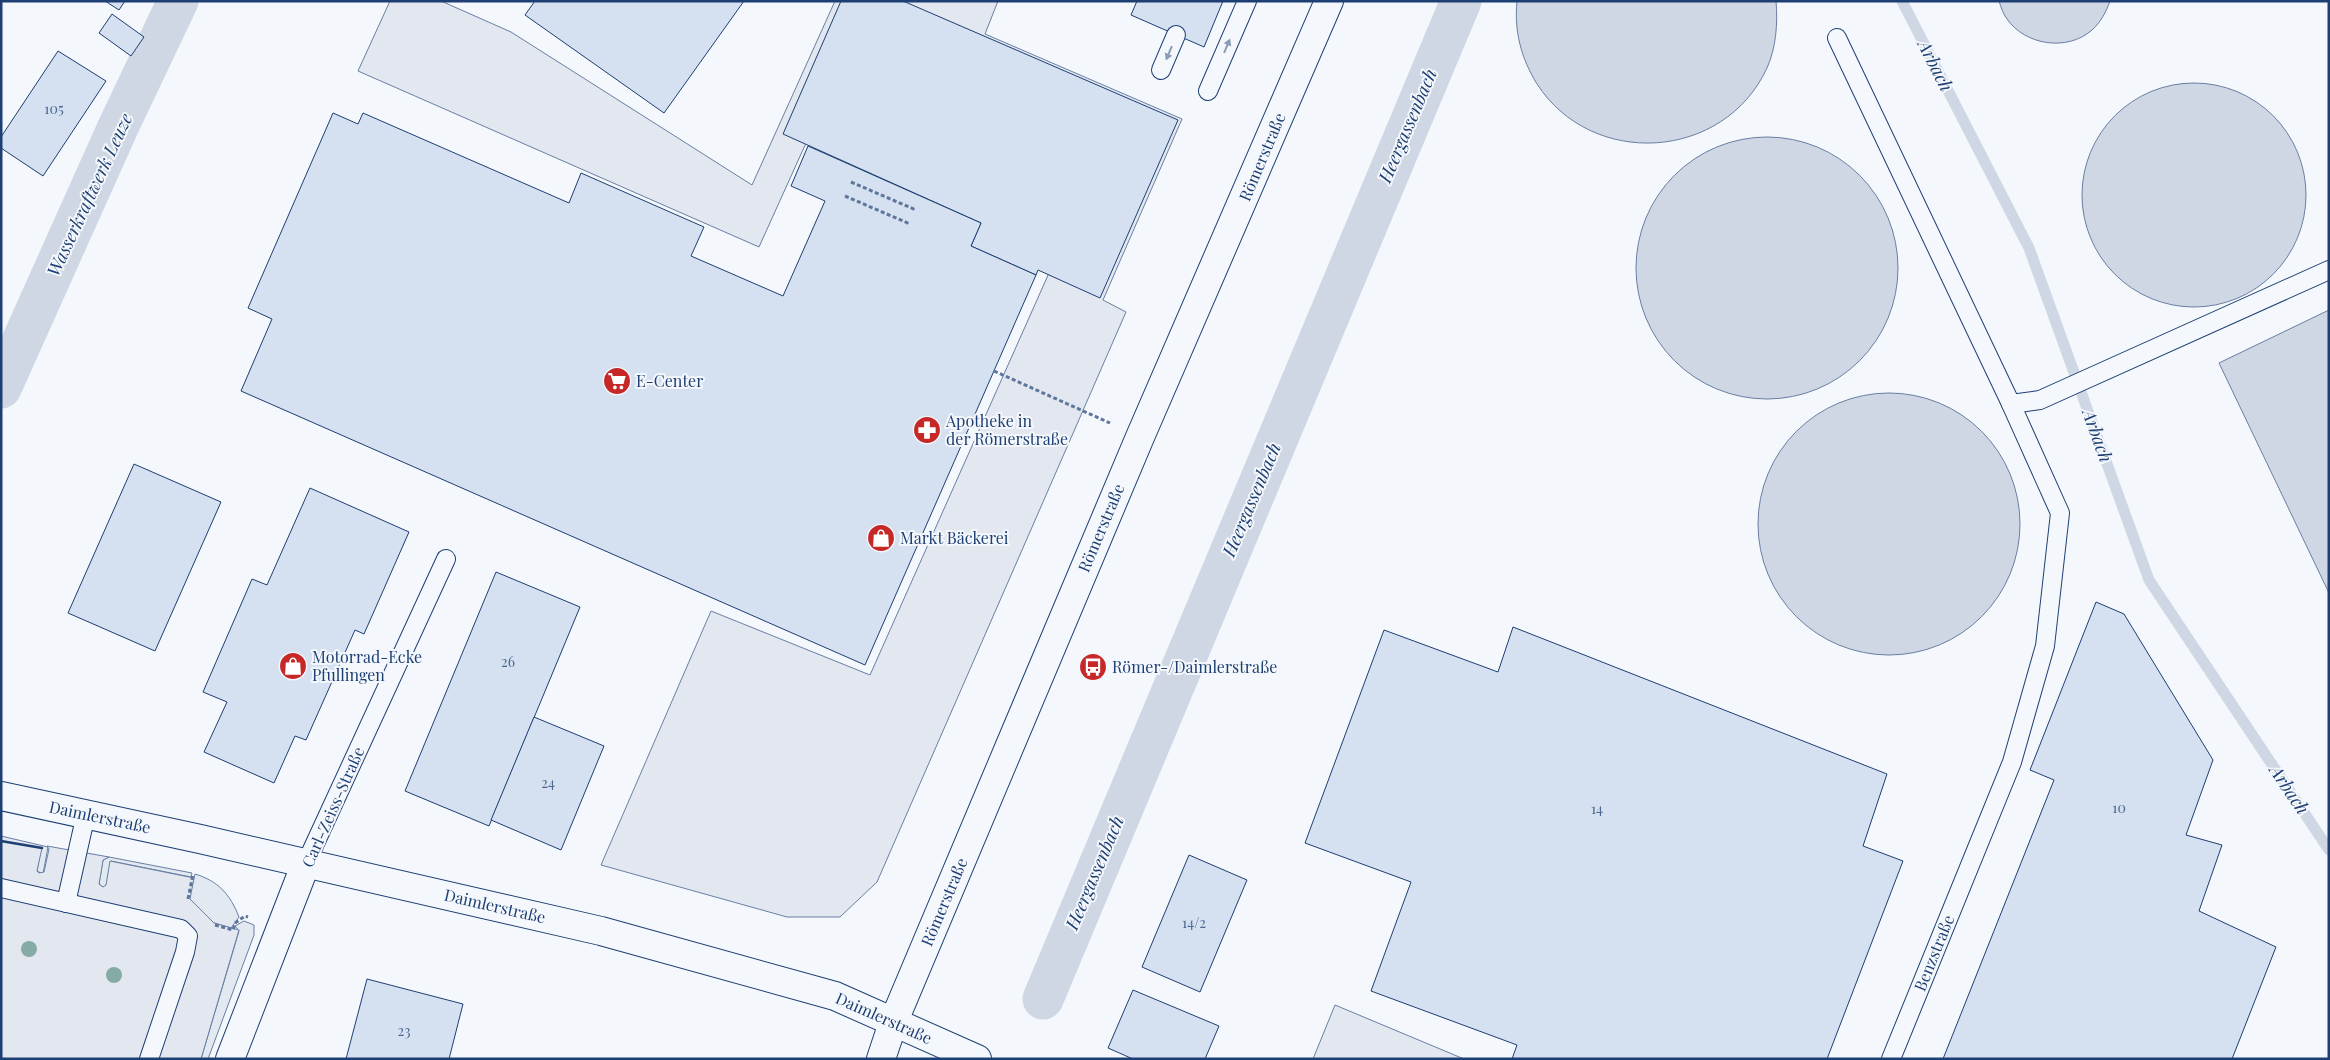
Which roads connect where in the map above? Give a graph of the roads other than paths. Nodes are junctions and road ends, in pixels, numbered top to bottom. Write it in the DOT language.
graph roads {
  1 [pos="1247,1"];
  2 [pos="1329,1"];
  3 [pos="1176,35"];
  4 [pos="1837,38"];
  5 [pos="1161,70"];
  6 [pos="1208,91"];
  7 [pos="2329,270"];
  8 [pos="2011,404"];
  9 [pos="446,559"];
  10 [pos="1,796"];
  11 [pos="86,814"];
  12 [pos="306,863"];
  13 [pos="1,888"];
  14 [pos="66,903"];
  15 [pos="893,1023"];
  16 [pos="149,1059"];
  17 [pos="230,1059"];
  18 [pos="881,1059"];
  19 [pos="977,1059"];
  20 [pos="1891,1059"];
  6 -- 1 [label="lane, one-way"];
  2 -- 15 [label="street, Römerstraße"];
  3 -- 5 [label="lane, one-way"];
  4 -- 8 [label="lane, Benzstraße"];
  7 -- 8 [label="lane"];
  8 -- 20 [label="lane, Benzstraße"];
  9 -- 12 [label="lane, Carl-Zeiss-Straße"];
  10 -- 11 [label="street, Daimlerstraße"];
  11 -- 12 [label="street, Daimlerstraße"];
  11 -- 14 [label="lane"];
  12 -- 15 [label="street, Daimlerstraße"];
  12 -- 17 [label="street, Carl-Zeiss-Straße"];
  13 -- 14 [label="lane"];
  14 -- 16 [label="lane"];
  15 -- 18 [label="street, Römerstraße"];
  15 -- 19 [label="street, Daimlerstraße"];
}
